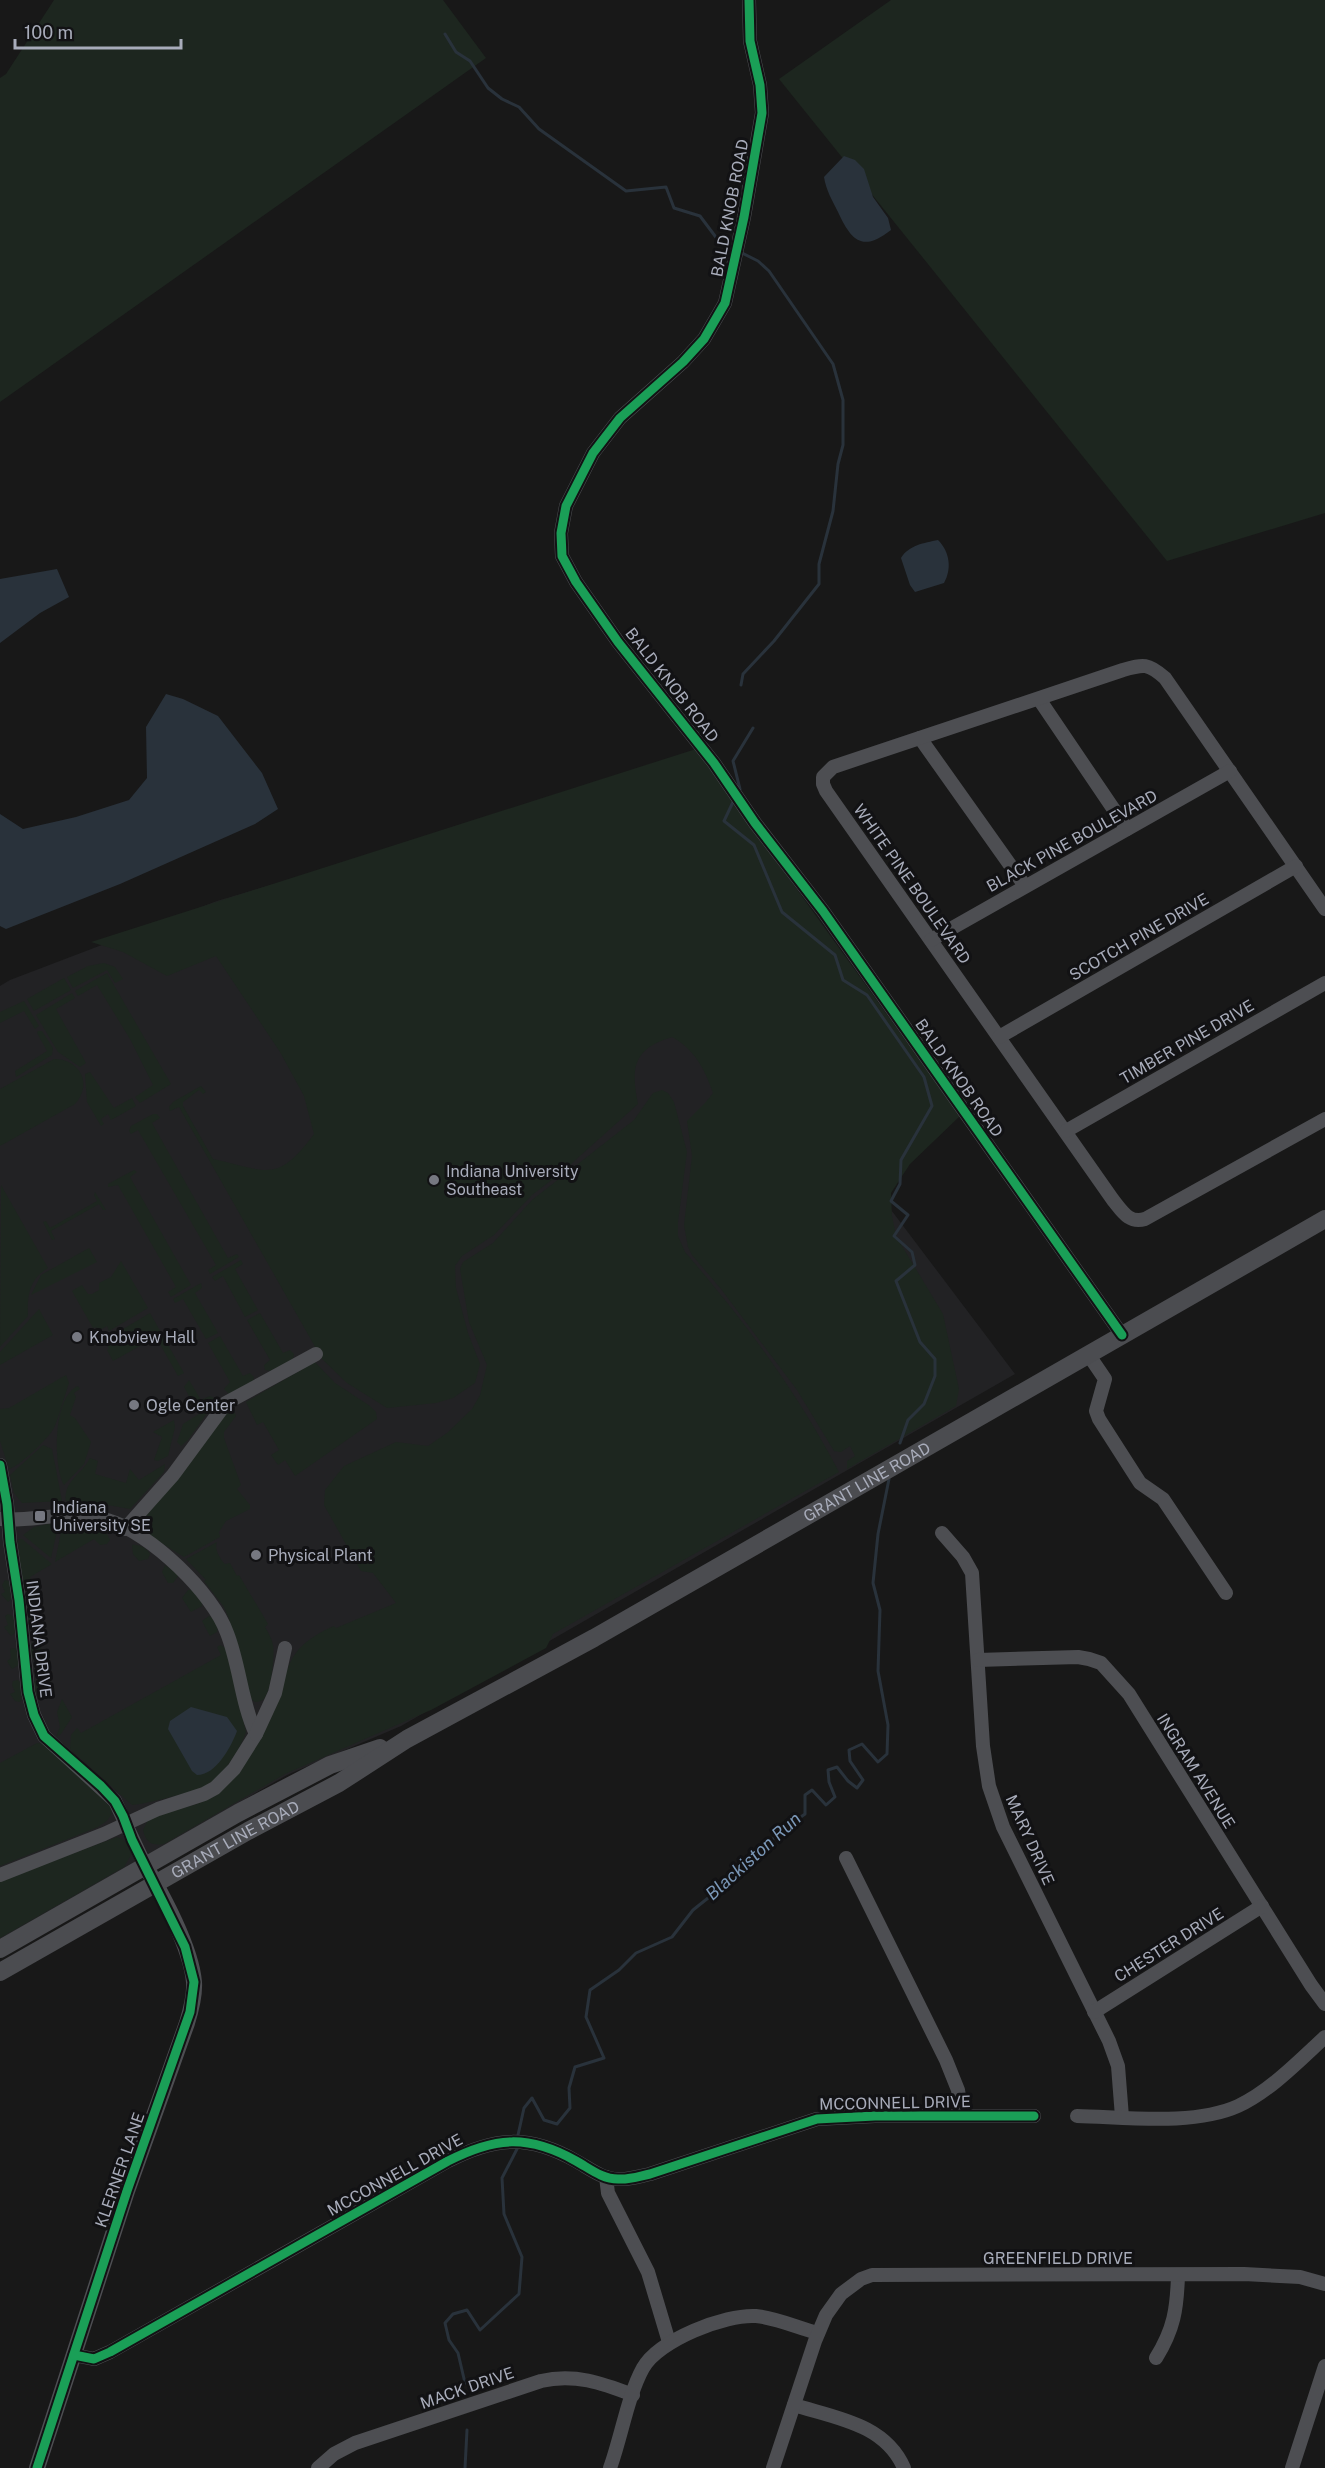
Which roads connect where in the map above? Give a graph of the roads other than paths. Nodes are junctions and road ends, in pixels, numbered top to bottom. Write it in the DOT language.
graph roads {
  1 [pos="749,0"];
  2 [pos="1039,699"];
  3 [pos="921,738"];
  4 [pos="1230,771"];
  5 [pos="1126,829"];
  6 [pos="1296,866"];
  7 [pos="1026,886"];
  8 [pos="1325,909"];
  9 [pos="931,940"];
  10 [pos="1325,983"];
  11 [pos="999,1037"];
  12 [pos="1325,1119"];
  13 [pos="1066,1131"];
  14 [pos="1325,1219"];
  15 [pos="1122,1335"];
  16 [pos="316,1354"];
  17 [pos="1088,1354"];
  18 [pos="0,1465"];
  19 [pos="4,1520"];
  20 [pos="125,1529"];
  21 [pos="942,1533"];
  22 [pos="1226,1593"];
  23 [pos="285,1648"];
  24 [pos="978,1660"];
  25 [pos="256,1734"];
  26 [pos="407,1739"];
  27 [pos="127,1824"];
  28 [pos="846,1858"];
  29 [pos="145,1865"];
  30 [pos="0,1875"];
  31 [pos="155,1883"];
  32 [pos="1262,1906"];
  33 [pos="0,1949"];
  34 [pos="0,1972"];
  35 [pos="1325,2004"];
  36 [pos="1094,2012"];
  37 [pos="1325,2037"];
  38 [pos="962,2116"];
  39 [pos="1035,2116"];
  40 [pos="1077,2116"];
  41 [pos="1122,2117"];
  42 [pos="606,2177"];
  43 [pos="1178,2275"];
  44 [pos="1325,2284"];
  45 [pos="818,2333"];
  46 [pos="669,2342"];
  47 [pos="74,2355"];
  48 [pos="1156,2358"];
  49 [pos="1325,2366"];
  50 [pos="633,2395"];
  51 [pos="794,2405"];
  52 [pos="38,2468"];
  53 [pos="318,2468"];
  54 [pos="610,2468"];
  55 [pos="773,2468"];
  56 [pos="904,2468"];
  57 [pos="1292,2468"];
  1 -- 15 [label="street, BALD KNOB ROAD"];
  2 -- 3 [label="street, WHITE PINE BOULEVARD"];
  2 -- 4 [label="street, WHITE PINE BOULEVARD"];
  2 -- 5 [label="street"];
  3 -- 7 [label="street"];
  3 -- 9 [label="street, WHITE PINE BOULEVARD"];
  4 -- 5 [label="street, BLACK PINE BOULEVARD"];
  4 -- 6 [label="street"];
  5 -- 7 [label="street, BLACK PINE BOULEVARD"];
  6 -- 8 [label="street"];
  6 -- 11 [label="street, SCOTCH PINE DRIVE"];
  7 -- 9 [label="street, BLACK PINE BOULEVARD"];
  9 -- 11 [label="street, WHITE PINE BOULEVARD"];
  10 -- 13 [label="street, TIMBER PINE DRIVE"];
  11 -- 13 [label="street, WHITE PINE BOULEVARD"];
  12 -- 13 [label="street, WHITE PINE BOULEVARD"];
  14 -- 15 [label="main road, GRANT LINE ROAD"];
  15 -- 17 [label="main road, GRANT LINE ROAD"];
  16 -- 20 [label="street"];
  17 -- 22 [label="street"];
  17 -- 26 [label="main road, GRANT LINE ROAD"];
  18 -- 19 [label="street, INDIANA DRIVE"];
  19 -- 20 [label="street"];
  19 -- 27 [label="street, INDIANA DRIVE"];
  20 -- 25 [label="street"];
  21 -- 24 [label="street, MARY DRIVE"];
  23 -- 25 [label="street"];
  24 -- 32 [label="street, INGRAM AVENUE"];
  24 -- 36 [label="street, MARY DRIVE"];
  25 -- 27 [label="street"];
  26 -- 29 [label="main road, GRANT LINE ROAD"];
  26 -- 31 [label="main road, GRANT LINE ROAD"];
  27 -- 29 [label="street, INDIANA DRIVE"];
  27 -- 30 [label="street"];
  28 -- 38 [label="street, MCCONNELL DRIVE"];
  29 -- 31 [label="street, KLERNER LANE"];
  29 -- 33 [label="main road, GRANT LINE ROAD"];
  31 -- 34 [label="main road, GRANT LINE ROAD"];
  31 -- 47 [label="street, KLERNER LANE"];
  32 -- 35 [label="street, INGRAM AVENUE"];
  32 -- 36 [label="street, CHESTER DRIVE"];
  36 -- 41 [label="street, MARY DRIVE"];
  37 -- 41 [label="street"];
  38 -- 39 [label="street, MCCONNELL DRIVE"];
  38 -- 42 [label="street, MCCONNELL DRIVE"];
  40 -- 41 [label="street"];
  42 -- 46 [label="street"];
  42 -- 47 [label="street, MCCONNELL DRIVE"];
  43 -- 44 [label="street, GREENFIELD DRIVE"];
  43 -- 45 [label="street, GREENFIELD DRIVE"];
  43 -- 48 [label="street"];
  45 -- 46 [label="street"];
  45 -- 51 [label="street, GREENFIELD DRIVE"];
  46 -- 50 [label="street"];
  47 -- 52 [label="street, KLERNER LANE"];
  49 -- 57 [label="street"];
  50 -- 53 [label="street, MACK DRIVE"];
  50 -- 54 [label="street"];
  51 -- 55 [label="street, GREENFIELD DRIVE"];
  51 -- 56 [label="street"];
}
